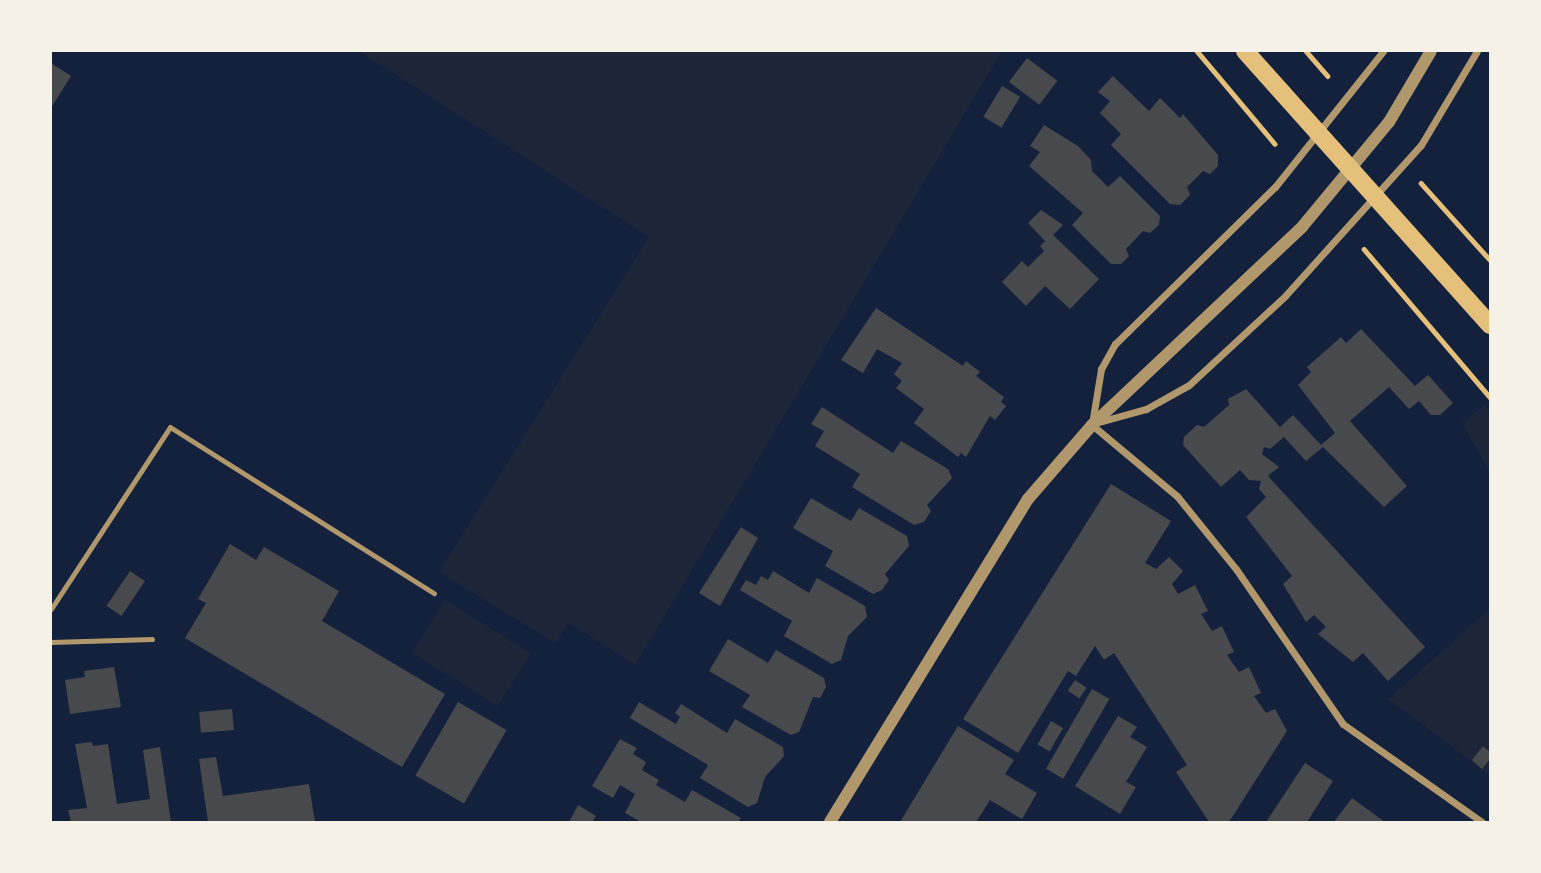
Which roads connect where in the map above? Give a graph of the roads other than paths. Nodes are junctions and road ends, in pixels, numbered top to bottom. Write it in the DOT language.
graph roads {
  1 [pos="1383,51"];
  2 [pos="1431,51"];
  3 [pos="1477,51"];
  4 [pos="1246,52"];
  5 [pos="1490,325"];
  6 [pos="1092,425"];
  7 [pos="434,593"];
  8 [pos="51,610"];
  9 [pos="152,639"];
  10 [pos="51,642"];
  11 [pos="830,822"];
  12 [pos="1482,822"];
  1 -- 6 [label="street"];
  2 -- 6 [label="street"];
  3 -- 6 [label="street"];
  4 -- 5 [label="main road"];
  6 -- 11 [label="street"];
  6 -- 12 [label="street"];
  7 -- 8 [label="lane"];
  9 -- 10 [label="lane"];
}
